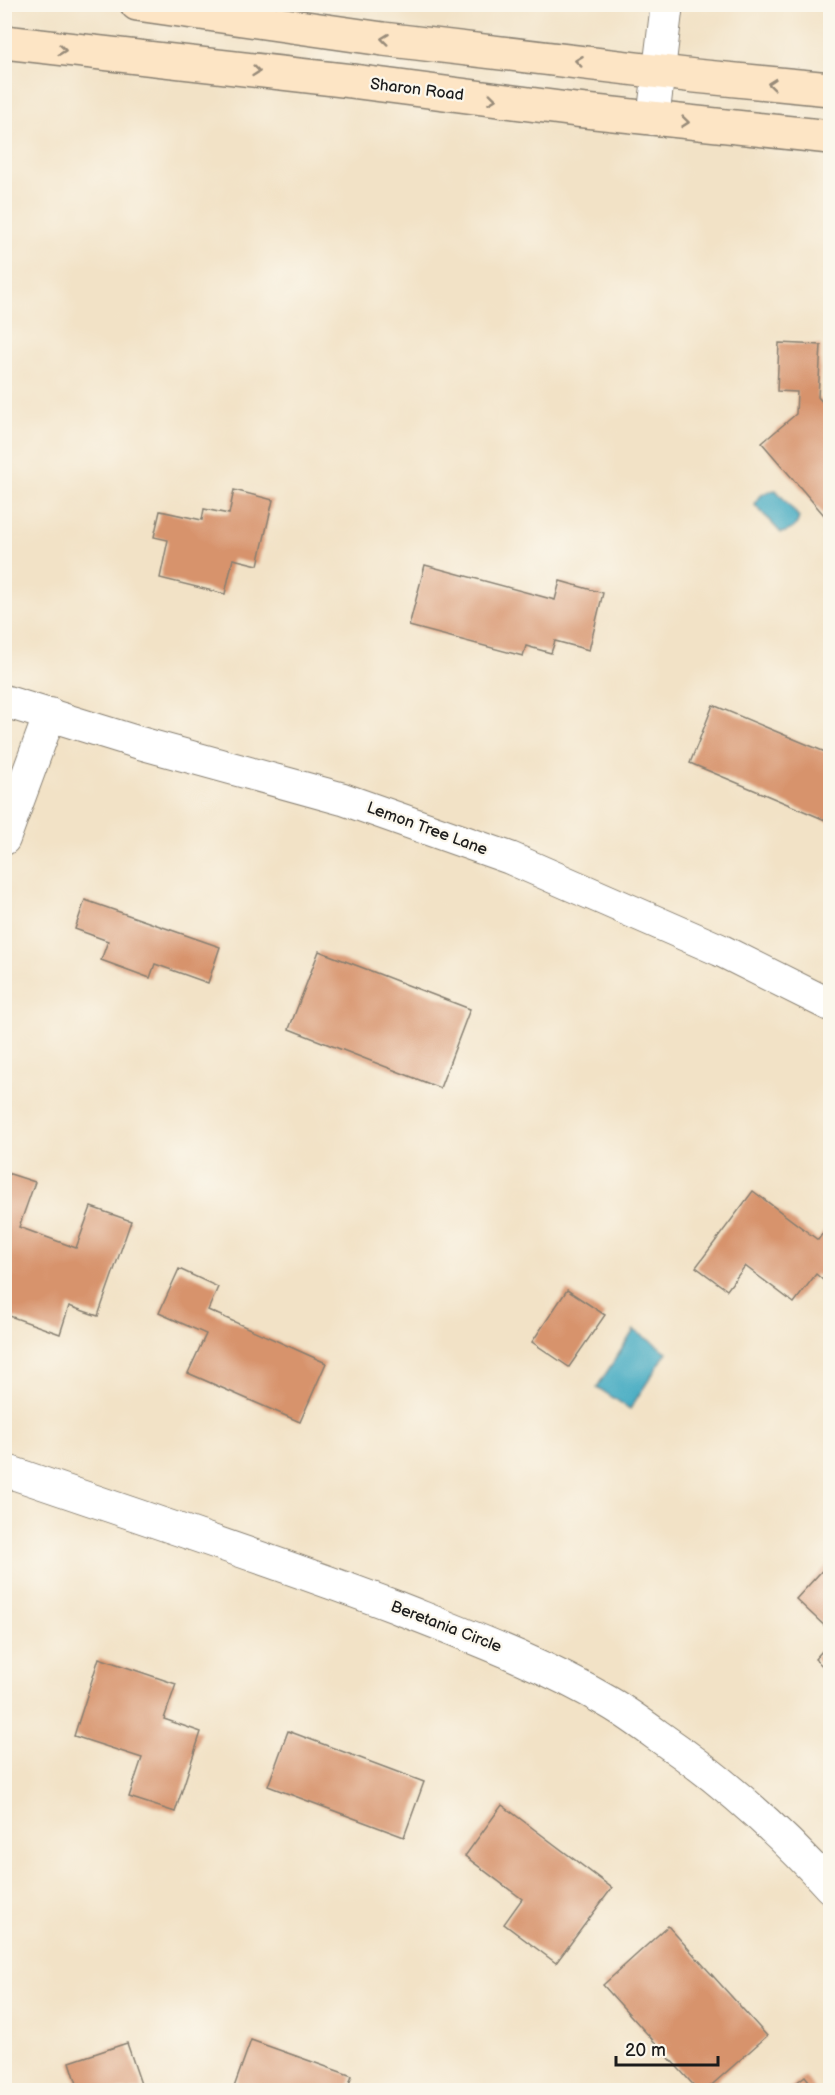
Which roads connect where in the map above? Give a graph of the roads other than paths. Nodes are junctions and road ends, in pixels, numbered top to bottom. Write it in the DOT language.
graph roads {
  1 [pos="137,4"];
  2 [pos="667,4"];
  3 [pos="4,42"];
  4 [pos="658,71"];
  5 [pos="831,89"];
  6 [pos="653,119"];
  7 [pos="831,137"];
  8 [pos="4,701"];
  9 [pos="50,714"];
  10 [pos="4,839"];
  11 [pos="831,1005"];
  12 [pos="4,1470"];
  13 [pos="831,1887"];
  4 -- 1 [label="main road, one-way"];
  2 -- 4 [label="street"];
  3 -- 6 [label="main road, Sharon Road, one-way"];
  5 -- 4 [label="main road, one-way"];
  4 -- 6 [label="street"];
  6 -- 7 [label="main road, Sharon Road, one-way"];
  8 -- 9 [label="street, Lemon Tree Lane"];
  9 -- 10 [label="street"];
  9 -- 11 [label="street, Lemon Tree Lane"];
  12 -- 13 [label="street, Beretania Circle"];
}
